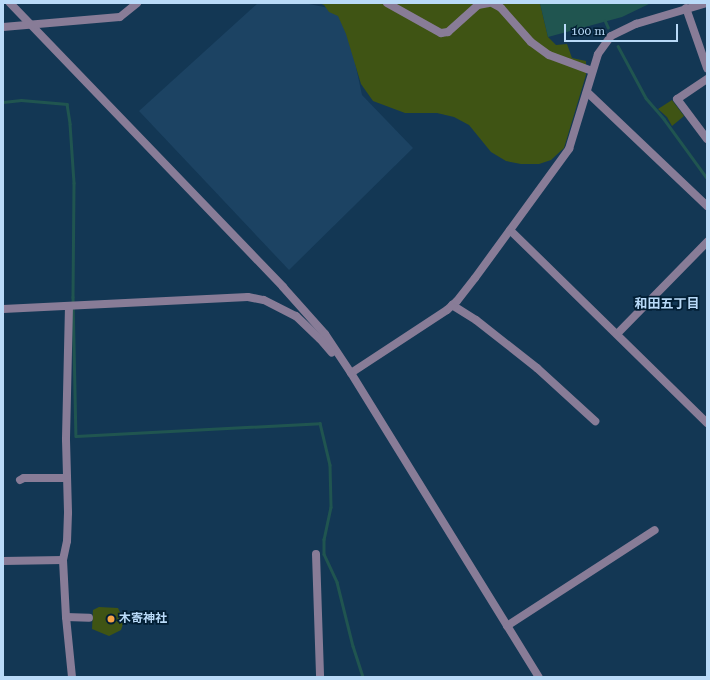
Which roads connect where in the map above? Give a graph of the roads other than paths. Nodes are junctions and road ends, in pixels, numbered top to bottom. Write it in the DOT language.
graph roads {
  1 [pos="10,3"];
  2 [pos="138,3"];
  3 [pos="386,3"];
  4 [pos="491,3"];
  5 [pos="707,3"];
  6 [pos="686,8"];
  7 [pos="31,25"];
  8 [pos="3,27"];
  9 [pos="704,49"];
  10 [pos="707,68"];
  11 [pos="592,71"];
  12 [pos="707,79"];
  13 [pos="587,92"];
  14 [pos="707,139"];
  15 [pos="707,206"];
  16 [pos="510,230"];
  17 [pos="707,242"];
  18 [pos="452,305"];
  19 [pos="69,306"];
  20 [pos="3,309"];
  21 [pos="617,334"];
  22 [pos="336,352"];
  23 [pos="351,373"];
  24 [pos="595,421"];
  25 [pos="707,423"];
  26 [pos="67,478"];
  27 [pos="20,480"];
  28 [pos="655,530"];
  29 [pos="316,554"];
  30 [pos="63,560"];
  31 [pos="3,561"];
  32 [pos="66,616"];
  33 [pos="89,618"];
  34 [pos="507,626"];
  35 [pos="72,677"];
  36 [pos="320,677"];
  37 [pos="539,677"];
  1 -- 7 [label="street"];
  2 -- 7 [label="street"];
  3 -- 4 [label="street"];
  4 -- 11 [label="street"];
  5 -- 6 [label="street"];
  6 -- 9 [label="street"];
  6 -- 11 [label="street"];
  7 -- 8 [label="street"];
  7 -- 22 [label="street"];
  9 -- 10 [label="street"];
  11 -- 13 [label="street"];
  12 -- 14 [label="street"];
  13 -- 15 [label="street"];
  13 -- 16 [label="street"];
  16 -- 18 [label="street"];
  16 -- 21 [label="street"];
  17 -- 21 [label="street"];
  18 -- 23 [label="street"];
  18 -- 24 [label="street"];
  19 -- 20 [label="street"];
  19 -- 22 [label="street"];
  19 -- 26 [label="street"];
  21 -- 25 [label="street"];
  22 -- 23 [label="street"];
  23 -- 34 [label="street"];
  26 -- 27 [label="street"];
  26 -- 30 [label="street"];
  28 -- 34 [label="street"];
  29 -- 36 [label="street"];
  30 -- 31 [label="street"];
  30 -- 32 [label="street"];
  32 -- 33 [label="street"];
  32 -- 35 [label="street"];
  34 -- 37 [label="street"];
}
